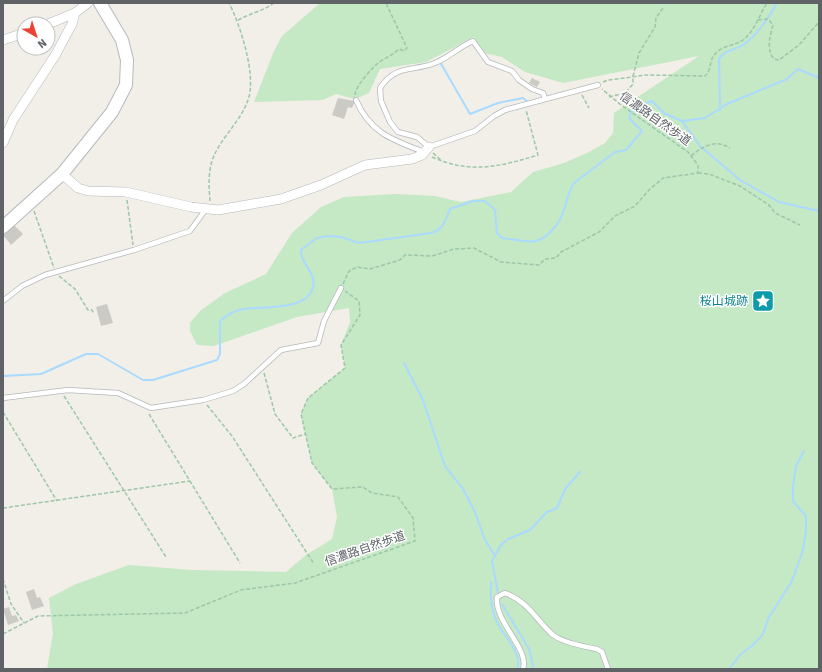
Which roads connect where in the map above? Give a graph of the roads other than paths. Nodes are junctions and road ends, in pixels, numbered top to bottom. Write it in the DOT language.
graph roads {
  1 [pos="88,3"];
  2 [pos="100,3"];
  3 [pos="75,13"];
  4 [pos="56,21"];
  5 [pos="16,36"];
  6 [pos="3,40"];
  7 [pos="598,85"];
  8 [pos="545,99"];
  9 [pos="356,100"];
  10 [pos="3,143"];
  11 [pos="425,152"];
  12 [pos="62,174"];
  13 [pos="208,209"];
  14 [pos="4,225"];
  15 [pos="341,288"];
  16 [pos="3,301"];
  17 [pos="3,398"];
  18 [pos="523,669"];
  19 [pos="608,669"];
  1 -- 3 [label="street"];
  2 -- 12 [label="street"];
  3 -- 4 [label="street"];
  3 -- 10 [label="street"];
  5 -- 6 [label="street"];
  7 -- 8 [label="lane"];
  8 -- 11 [label="lane"];
  8 -- 11 [label="lane"];
  9 -- 11 [label="lane"];
  11 -- 13 [label="street"];
  12 -- 13 [label="street"];
  12 -- 14 [label="street"];
  13 -- 16 [label="lane"];
  15 -- 17 [label="lane"];
  18 -- 19 [label="lane"];
}
